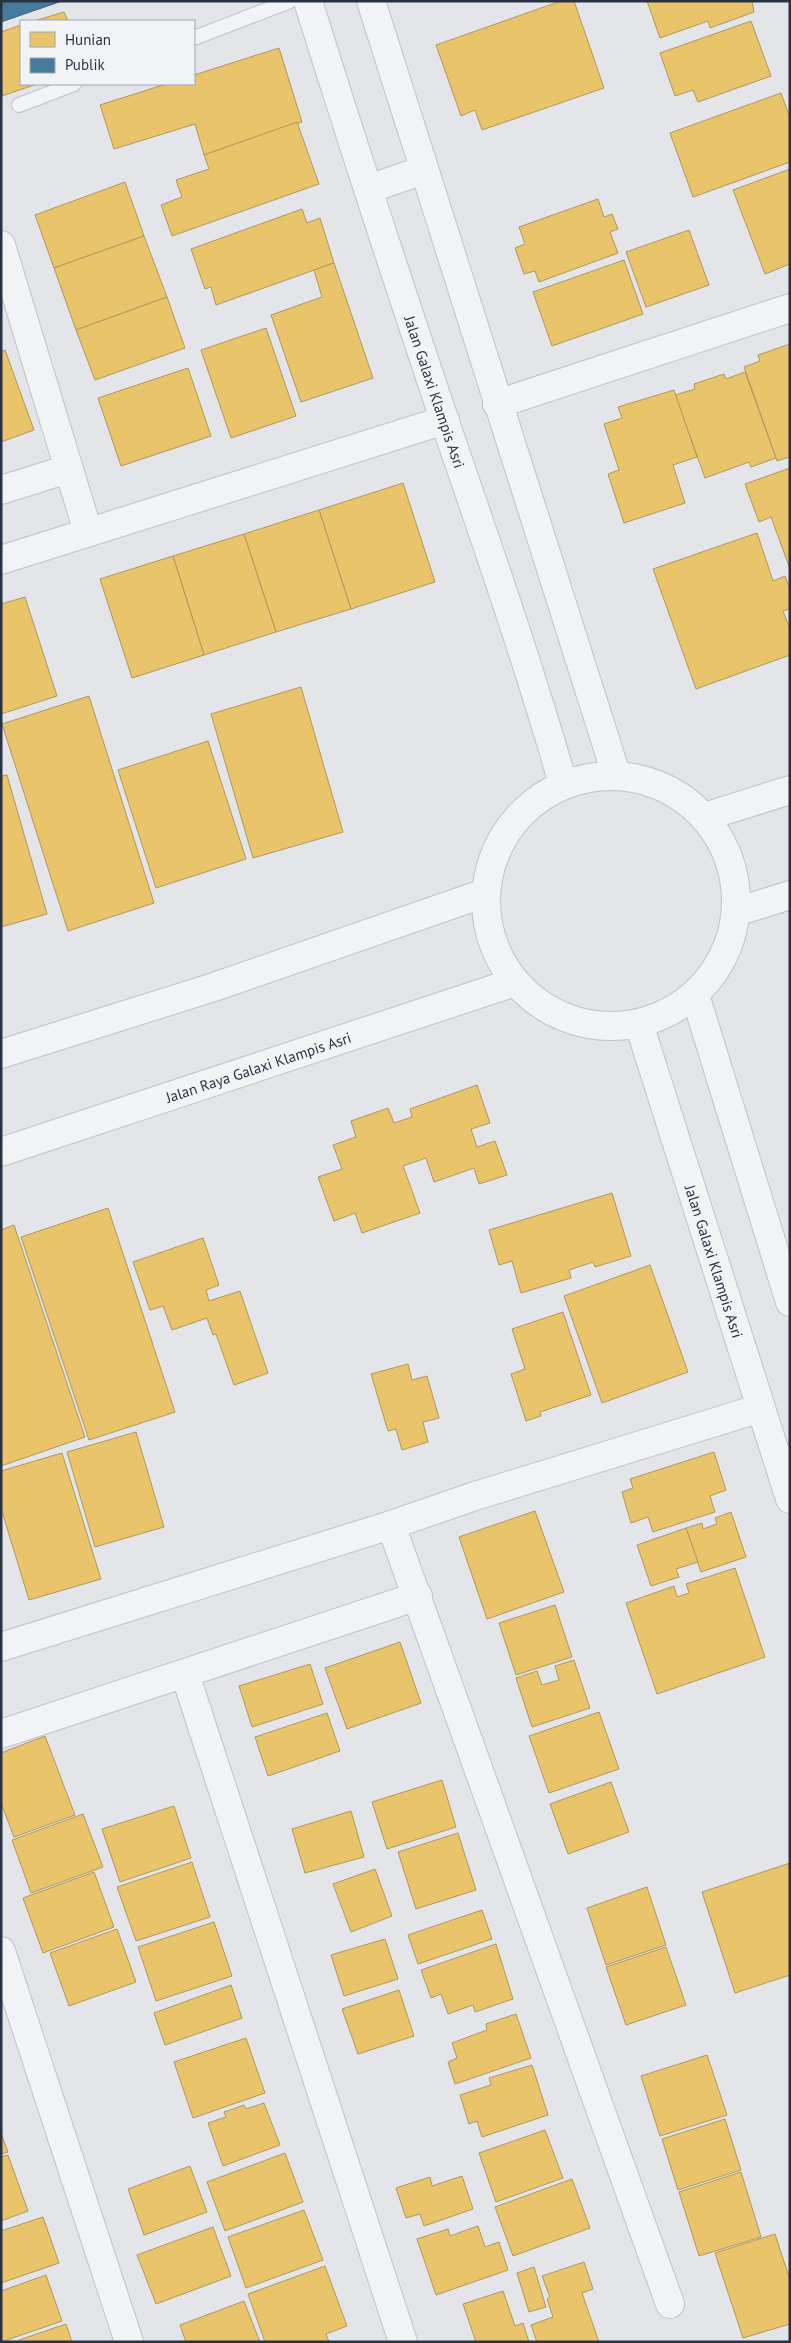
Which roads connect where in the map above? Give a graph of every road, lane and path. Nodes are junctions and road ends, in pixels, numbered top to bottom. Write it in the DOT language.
graph roads {
  1 [pos="290,1"];
  2 [pos="308,1"];
  3 [pos="372,1"];
  4 [pos="195,38"];
  5 [pos="71,85"];
  6 [pos="20,105"];
  7 [pos="424,170"];
  8 [pos="368,189"];
  9 [pos="1,245"];
  10 [pos="790,308"];
  11 [pos="497,404"];
  12 [pos="445,420"];
  13 [pos="68,469"];
  14 [pos="1,490"];
  15 [pos="88,532"];
  16 [pos="1,560"];
  17 [pos="616,774"];
  18 [pos="563,784"];
  19 [pos="790,790"];
  20 [pos="704,817"];
  21 [pos="485,893"];
  22 [pos="790,895"];
  23 [pos="736,912"];
  24 [pos="515,982"];
  25 [pos="695,995"];
  26 [pos="639,1024"];
  27 [pos="1,1054"];
  28 [pos="1,1152"];
  29 [pos="790,1302"];
  30 [pos="761,1408"];
  31 [pos="790,1499"];
  32 [pos="391,1525"];
  33 [pos="418,1596"];
  34 [pos="1,1647"];
  35 [pos="185,1674"];
  36 [pos="1,1734"];
  37 [pos="1,1951"];
  38 [pos="670,2304"];
  39 [pos="129,2342"];
  40 [pos="403,2342"];
  1 -- 4 [label="lane"];
  2 -- 8 [label="street, Jalan Galaxi Klampis Asri"];
  3 -- 7 [label="street"];
  5 -- 6 [label="lane"];
  7 -- 8 [label="street"];
  7 -- 11 [label="street"];
  8 -- 12 [label="street, Jalan Galaxi Klampis Asri"];
  9 -- 13 [label="street"];
  10 -- 11 [label="street"];
  11 -- 17 [label="street"];
  12 -- 15 [label="street"];
  12 -- 18 [label="street, Jalan Galaxi Klampis Asri"];
  13 -- 14 [label="street"];
  13 -- 15 [label="street"];
  15 -- 16 [label="street"];
  17 -- 18 [label="street"];
  17 -- 20 [label="street"];
  18 -- 21 [label="street"];
  19 -- 20 [label="street"];
  20 -- 23 [label="street"];
  21 -- 24 [label="street"];
  21 -- 27 [label="street"];
  22 -- 23 [label="street"];
  23 -- 25 [label="street"];
  24 -- 26 [label="street"];
  24 -- 28 [label="street, Jalan Raya Galaxi Klampis Asri"];
  25 -- 26 [label="street"];
  25 -- 29 [label="street"];
  26 -- 30 [label="street, Jalan Galaxi Klampis Asri"];
  30 -- 31 [label="street, Jalan Galaxi Klampis Asri"];
  30 -- 32 [label="street"];
  32 -- 33 [label="street"];
  32 -- 34 [label="street"];
  33 -- 35 [label="street"];
  33 -- 38 [label="street"];
  35 -- 36 [label="street"];
  35 -- 40 [label="street"];
  37 -- 39 [label="street"];
}
